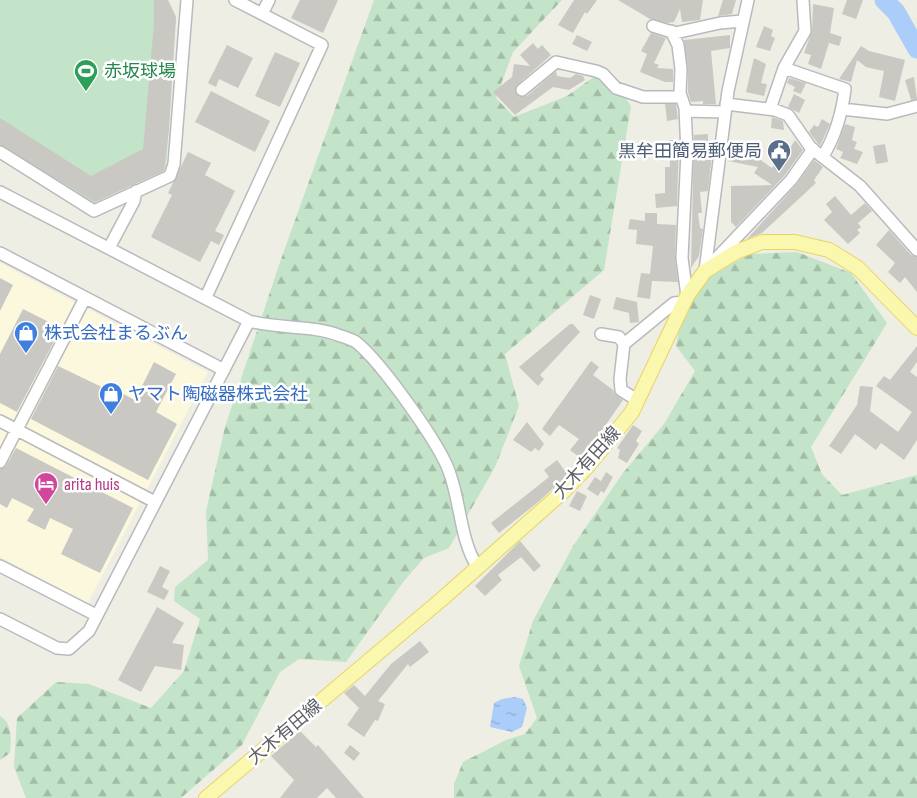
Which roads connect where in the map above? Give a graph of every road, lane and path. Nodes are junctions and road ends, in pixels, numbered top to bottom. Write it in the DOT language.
graph roads {
  1 [pos="235,0"];
  2 [pos="269,0"];
  3 [pos="748,0"];
  4 [pos="803,0"];
  5 [pos="185,2"];
  6 [pos="262,14"];
  7 [pos="742,21"];
  8 [pos="653,26"];
  9 [pos="671,32"];
  10 [pos="784,68"];
  11 [pos="522,90"];
  12 [pos="681,97"];
  13 [pos="917,106"];
  14 [pos="725,108"];
  15 [pos="770,109"];
  16 [pos="842,109"];
  17 [pos="685,111"];
  18 [pos="813,149"];
  19 [pos="0,152"];
  20 [pos="823,156"];
  21 [pos="0,192"];
  22 [pos="136,192"];
  23 [pos="109,248"];
  24 [pos="917,250"];
  25 [pos="0,253"];
  26 [pos="705,271"];
  27 [pos="85,298"];
  28 [pos="206,298"];
  29 [pos="685,299"];
  30 [pos="249,321"];
  31 [pos="917,328"];
  32 [pos="601,334"];
  33 [pos="624,344"];
  34 [pos="224,370"];
  35 [pos="638,400"];
  36 [pos="0,421"];
  37 [pos="16,430"];
  38 [pos="0,462"];
  39 [pos="154,502"];
  40 [pos="0,566"];
  41 [pos="478,568"];
  42 [pos="96,615"];
  43 [pos="0,619"];
  44 [pos="206,798"];
  1 -- 6 [label="street"];
  2 -- 6 [label="street"];
  3 -- 7 [label="street"];
  4 -- 10 [label="street"];
  5 -- 22 [label="street"];
  6 -- 28 [label="street"];
  7 -- 9 [label="street"];
  7 -- 14 [label="street"];
  8 -- 9 [label="street"];
  9 -- 12 [label="street"];
  10 -- 15 [label="street"];
  10 -- 16 [label="street"];
  11 -- 12 [label="street"];
  12 -- 17 [label="street"];
  13 -- 16 [label="street"];
  14 -- 15 [label="street"];
  14 -- 17 [label="street"];
  14 -- 26 [label="street"];
  15 -- 18 [label="street"];
  16 -- 20 [label="street"];
  17 -- 29 [label="street"];
  18 -- 20 [label="street"];
  18 -- 26 [label="street"];
  19 -- 22 [label="street"];
  20 -- 24 [label="street"];
  21 -- 23 [label="street"];
  22 -- 23 [label="street"];
  23 -- 28 [label="street"];
  25 -- 27 [label="street"];
  26 -- 29 [label="main road, 大木有田線"];
  26 -- 31 [label="main road, 大木有田線"];
  27 -- 34 [label="street"];
  27 -- 37 [label="street"];
  28 -- 30 [label="street"];
  29 -- 33 [label="street"];
  29 -- 35 [label="main road, 大木有田線"];
  30 -- 34 [label="street"];
  30 -- 41 [label="street"];
  32 -- 33 [label="street"];
  33 -- 35 [label="street"];
  34 -- 39 [label="street"];
  35 -- 41 [label="main road, 大木有田線"];
  36 -- 37 [label="street"];
  37 -- 38 [label="street"];
  37 -- 39 [label="street"];
  39 -- 42 [label="street"];
  40 -- 42 [label="street"];
  41 -- 44 [label="main road, 大木有田線"];
  42 -- 43 [label="street"];
}
